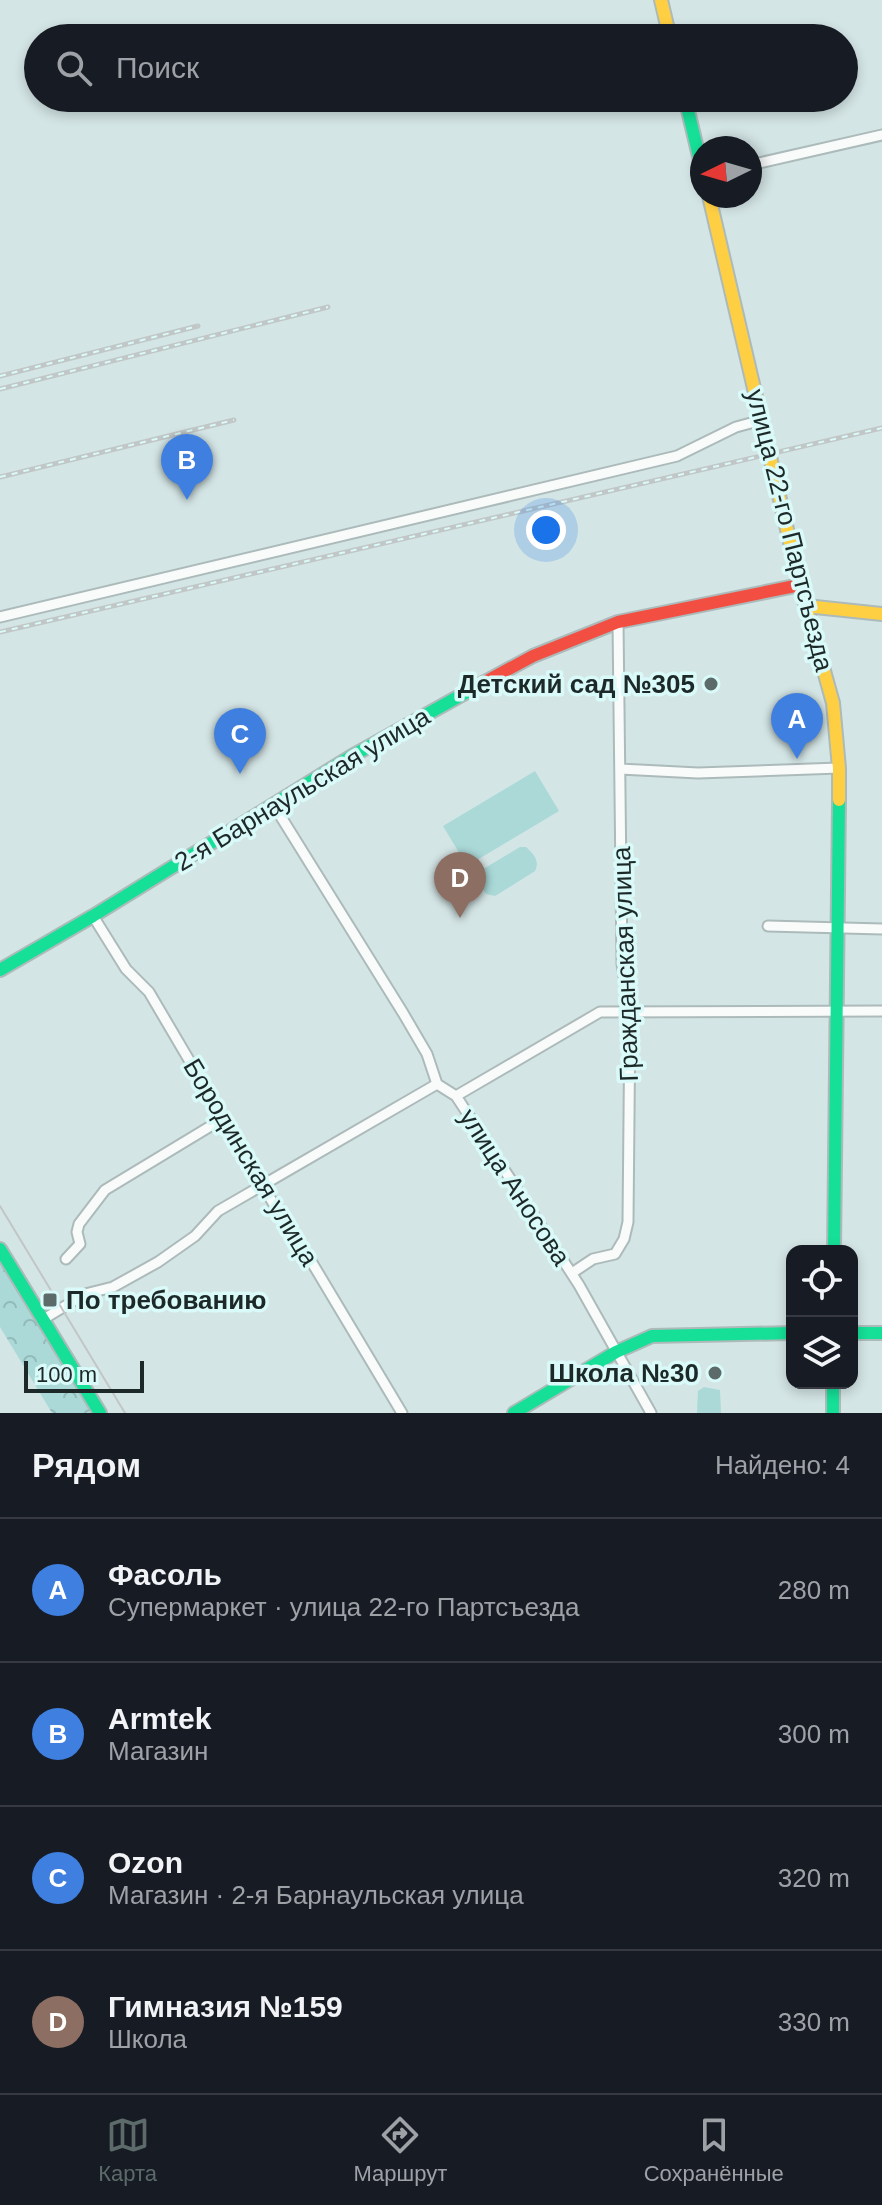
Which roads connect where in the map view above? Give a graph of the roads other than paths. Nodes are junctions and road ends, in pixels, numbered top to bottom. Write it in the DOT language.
graph roads {
  1 [pos="661,0"];
  2 [pos="667,24"];
  3 [pos="688,112"];
  4 [pos="882,135"];
  5 [pos="694,136"];
  6 [pos="762,162"];
  7 [pos="712,208"];
  8 [pos="762,420"];
  9 [pos="800,585"];
  10 [pos="806,606"];
  11 [pos="882,614"];
  12 [pos="0,617"];
  13 [pos="618,622"];
  14 [pos="839,768"];
  15 [pos="620,769"];
  16 [pos="273,804"];
  17 [pos="93,916"];
  18 [pos="768,926"];
  19 [pos="838,928"];
  20 [pos="882,929"];
  21 [pos="0,970"];
  22 [pos="837,1011"];
  23 [pos="882,1011"];
  24 [pos="630,1013"];
  25 [pos="437,1084"];
  26 [pos="456,1096"];
  27 [pos="224,1118"];
  28 [pos="264,1184"];
  29 [pos="834,1245"];
  30 [pos="0,1249"];
  31 [pos="66,1259"];
  32 [pos="572,1273"];
  33 [pos="42,1320"];
  34 [pos="786,1333"];
  35 [pos="858,1333"];
  36 [pos="882,1333"];
  37 [pos="616,1352"];
  38 [pos="833,1389"];
  39 [pos="100,1413"];
  40 [pos="402,1413"];
  41 [pos="514,1413"];
  42 [pos="651,1413"];
  43 [pos="833,1413"];
  1 -- 2 [label="main road"];
  3 -- 5 [label="main road"];
  4 -- 6 [label="street"];
  7 -- 8 [label="main road, улица 22-го Партсъезда"];
  8 -- 9 [label="main road, улица 22-го Партсъезда"];
  8 -- 12 [label="street"];
  9 -- 10 [label="main road, улица 22-го Партсъезда"];
  9 -- 13 [label="main road, 2-я Барнаульская улица"];
  10 -- 11 [label="main road"];
  10 -- 14 [label="main road, улица 22-го Партсъезда"];
  13 -- 15 [label="street, Гражданская улица"];
  13 -- 16 [label="main road, 2-я Барнаульская улица"];
  14 -- 15 [label="street"];
  14 -- 19 [label="main road, улица 22-го Партсъезда"];
  15 -- 24 [label="street, Гражданская улица"];
  16 -- 17 [label="main road, 2-я Барнаульская улица"];
  16 -- 25 [label="street, улица Аносова"];
  17 -- 21 [label="main road, 2-я Барнаульская улица"];
  17 -- 27 [label="street, Бородинская улица"];
  18 -- 19 [label="street"];
  19 -- 20 [label="street"];
  19 -- 22 [label="main road, улица 22-го Партсъезда"];
  22 -- 23 [label="street"];
  22 -- 24 [label="street"];
  22 -- 29 [label="main road, улица 22-го Партсъезда"];
  24 -- 26 [label="street"];
  24 -- 32 [label="street, Гражданская улица"];
  25 -- 26 [label="street, улица Аносова"];
  25 -- 28 [label="street"];
  26 -- 32 [label="street, улица Аносова"];
  27 -- 28 [label="street, Бородинская улица"];
  27 -- 31 [label="street"];
  28 -- 33 [label="street"];
  28 -- 40 [label="street, Бородинская улица"];
  30 -- 33 [label="main road"];
  32 -- 37 [label="street, улица Аносова"];
  33 -- 39 [label="main road"];
  34 -- 37 [label="main road"];
  35 -- 36 [label="main road"];
  37 -- 41 [label="main road"];
  37 -- 42 [label="street, улица Аносова"];
  38 -- 43 [label="main road"];
}
